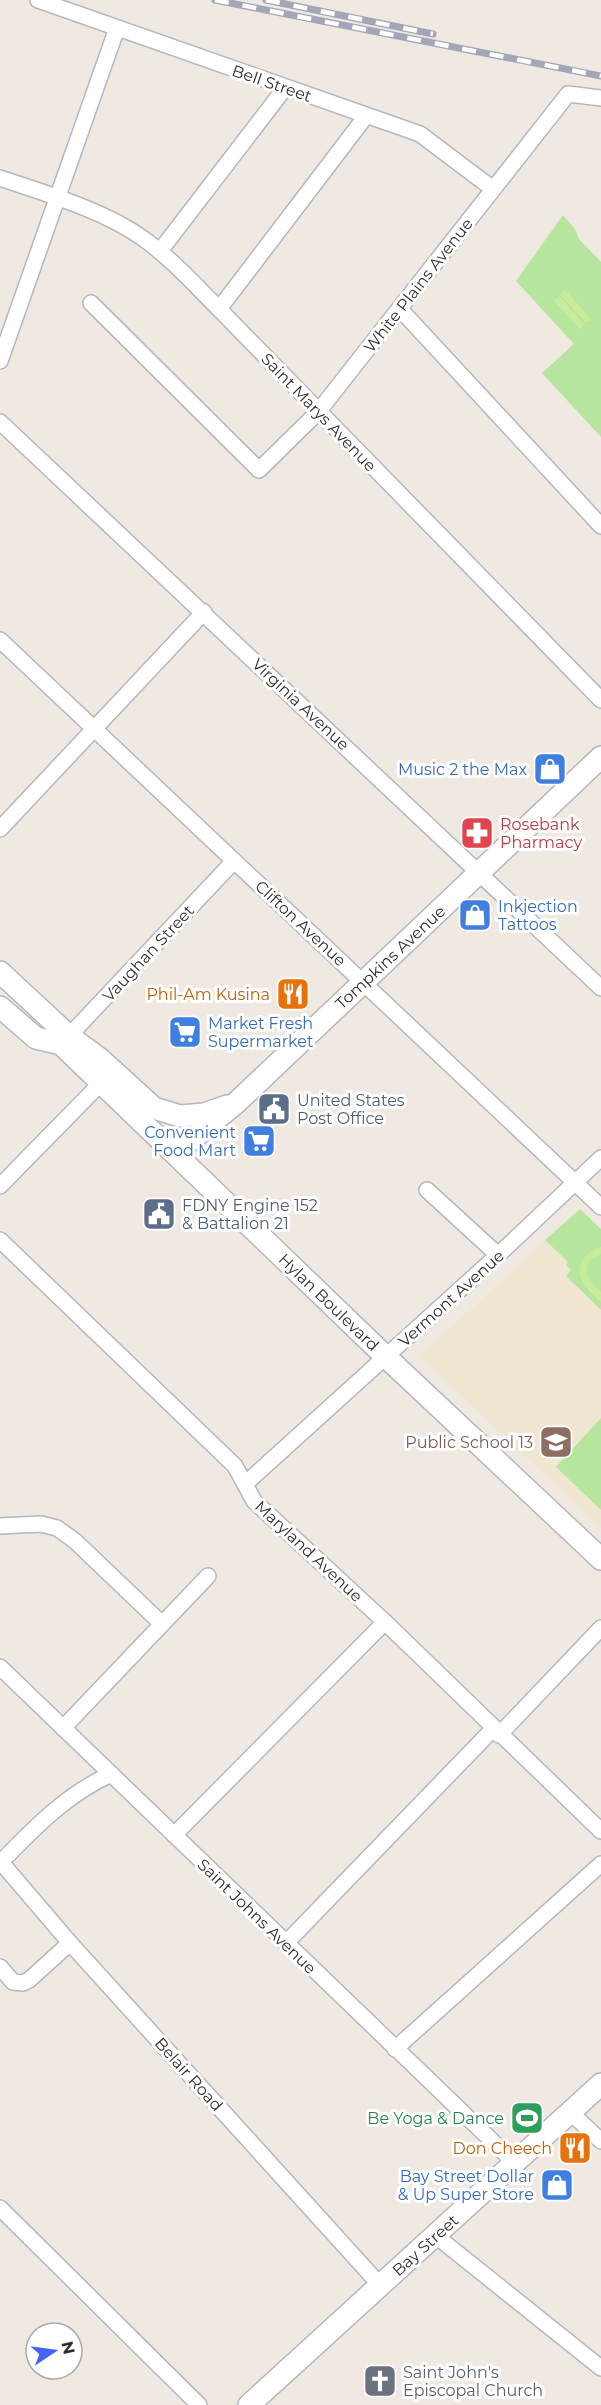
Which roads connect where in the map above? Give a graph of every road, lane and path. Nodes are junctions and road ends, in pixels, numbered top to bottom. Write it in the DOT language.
graph roads {
  1 [pos="38,0"];
  2 [pos="117,28"];
  3 [pos="285,88"];
  4 [pos="601,98"];
  5 [pos="366,116"];
  6 [pos="0,178"];
  7 [pos="493,189"];
  8 [pos="56,198"];
  9 [pos="160,251"];
  10 [pos="91,303"];
  11 [pos="219,309"];
  12 [pos="400,309"];
  13 [pos="0,361"];
  14 [pos="318,412"];
  15 [pos="0,422"];
  16 [pos="601,526"];
  17 [pos="204,612"];
  18 [pos="0,640"];
  19 [pos="601,700"];
  20 [pos="94,730"];
  21 [pos="601,757"];
  22 [pos="0,829"];
  23 [pos="234,861"];
  24 [pos="479,873"];
  25 [pos="0,972"];
  26 [pos="363,982"];
  27 [pos="601,988"];
  28 [pos="0,1007"];
  29 [pos="65,1040"];
  30 [pos="101,1083"];
  31 [pos="236,1103"];
  32 [pos="175,1153"];
  33 [pos="601,1158"];
  34 [pos="575,1182"];
  35 [pos="0,1186"];
  36 [pos="427,1190"];
  37 [pos="601,1207"];
  38 [pos="0,1240"];
  39 [pos="498,1255"];
  40 [pos="386,1357"];
  41 [pos="245,1484"];
  42 [pos="0,1526"];
  43 [pos="601,1559"];
  44 [pos="208,1576"];
  45 [pos="385,1622"];
  46 [pos="162,1624"];
  47 [pos="601,1628"];
  48 [pos="0,1667"];
  49 [pos="63,1728"];
  50 [pos="496,1732"];
  51 [pos="111,1774"];
  52 [pos="601,1832"];
  53 [pos="174,1835"];
  54 [pos="601,1864"];
  55 [pos="3,1870"];
  56 [pos="70,1943"];
  57 [pos="286,1944"];
  58 [pos="0,1967"];
  59 [pos="395,2049"];
  60 [pos="601,2084"];
  61 [pos="570,2112"];
  62 [pos="601,2141"];
  63 [pos="515,2163"];
  64 [pos="0,2208"];
  65 [pos="436,2236"];
  66 [pos="380,2285"];
  67 [pos="601,2368"];
  68 [pos="199,2405"];
  69 [pos="249,2405"];
  1 -- 2 [label="street, Bell Street"];
  2 -- 3 [label="street, Bell Street"];
  2 -- 8 [label="street"];
  3 -- 5 [label="street, Bell Street"];
  3 -- 9 [label="street"];
  4 -- 7 [label="street, White Plains Avenue"];
  5 -- 7 [label="street, Bell Street"];
  5 -- 11 [label="street"];
  6 -- 8 [label="street, Saint Marys Avenue"];
  7 -- 12 [label="street, White Plains Avenue"];
  8 -- 9 [label="street, Saint Marys Avenue"];
  8 -- 13 [label="street"];
  9 -- 11 [label="street, Saint Marys Avenue"];
  10 -- 14 [label="street, White Plains Avenue"];
  11 -- 14 [label="street, Saint Marys Avenue"];
  12 -- 14 [label="street, White Plains Avenue"];
  12 -- 16 [label="street"];
  14 -- 19 [label="street, Saint Marys Avenue"];
  15 -- 17 [label="street, Virginia Avenue"];
  17 -- 20 [label="street"];
  17 -- 24 [label="street, Virginia Avenue"];
  18 -- 20 [label="street, Clifton Avenue"];
  20 -- 22 [label="street"];
  20 -- 23 [label="street, Clifton Avenue"];
  21 -- 24 [label="main road, Tompkins Avenue"];
  23 -- 26 [label="street, Clifton Avenue"];
  23 -- 29 [label="street, Vaughan Street"];
  24 -- 26 [label="main road, Tompkins Avenue"];
  24 -- 27 [label="street, Virginia Avenue"];
  25 -- 29 [label="main road, Hylan Boulevard"];
  26 -- 31 [label="main road, Tompkins Avenue"];
  26 -- 34 [label="street, Clifton Avenue"];
  28 -- 29 [label="main road, Hylan Boulevard"];
  29 -- 30 [label="main road, Hylan Boulevard"];
  29 -- 31 [label="main road"];
  30 -- 32 [label="main road, Hylan Boulevard"];
  30 -- 35 [label="street"];
  31 -- 32 [label="main road, Tompkins Avenue"];
  32 -- 40 [label="main road, Hylan Boulevard"];
  33 -- 34 [label="street, Vermont Avenue"];
  34 -- 37 [label="street, Clifton Avenue"];
  34 -- 39 [label="street, Vermont Avenue"];
  36 -- 39 [label="street"];
  38 -- 41 [label="street, Maryland Avenue"];
  39 -- 40 [label="street, Vermont Avenue"];
  40 -- 41 [label="street, Vermont Avenue"];
  40 -- 43 [label="main road, Hylan Boulevard"];
  41 -- 45 [label="street, Maryland Avenue"];
  42 -- 46 [label="street"];
  44 -- 46 [label="street"];
  45 -- 50 [label="street, Maryland Avenue"];
  45 -- 53 [label="street"];
  46 -- 49 [label="street"];
  47 -- 50 [label="street"];
  48 -- 49 [label="street, Saint Johns Avenue"];
  49 -- 51 [label="street, Saint Johns Avenue"];
  50 -- 52 [label="street, Maryland Avenue"];
  50 -- 57 [label="street"];
  51 -- 53 [label="street, Saint Johns Avenue"];
  51 -- 55 [label="street"];
  53 -- 57 [label="street, Saint Johns Avenue"];
  54 -- 59 [label="street"];
  55 -- 56 [label="street, Belair Road"];
  56 -- 58 [label="street"];
  56 -- 66 [label="street, Belair Road"];
  57 -- 59 [label="street, Saint Johns Avenue"];
  59 -- 63 [label="street, Saint Johns Avenue"];
  60 -- 61 [label="main road, Bay Street"];
  61 -- 62 [label="street"];
  61 -- 63 [label="main road, Bay Street"];
  63 -- 65 [label="main road, Bay Street"];
  64 -- 68 [label="street"];
  65 -- 66 [label="main road, Bay Street"];
  65 -- 67 [label="street"];
  66 -- 69 [label="main road, Bay Street"];
}
